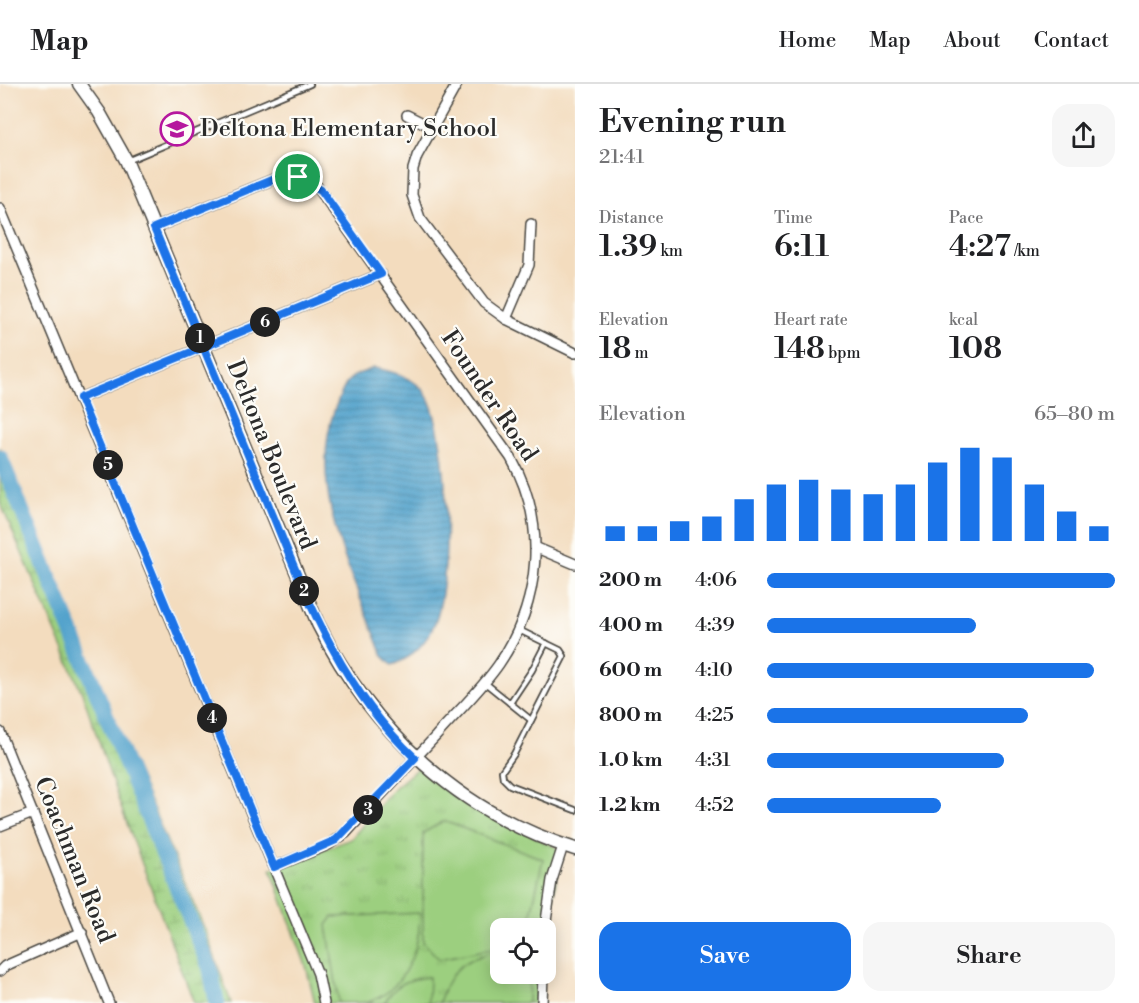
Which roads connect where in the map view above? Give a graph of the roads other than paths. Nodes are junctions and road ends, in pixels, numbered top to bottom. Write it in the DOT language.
graph roads {
  1 [pos="79,84"];
  2 [pos="310,84"];
  3 [pos="457,84"];
  4 [pos="407,115"];
  5 [pos="433,128"];
  6 [pos="127,161"];
  7 [pos="0,208"];
  8 [pos="531,224"];
  9 [pos="154,228"];
  10 [pos="381,274"];
  11 [pos="506,319"];
  12 [pos="203,347"];
  13 [pos="575,353"];
  14 [pos="80,398"];
  15 [pos="537,548"];
  16 [pos="575,564"];
  17 [pos="516,629"];
  18 [pos="546,643"];
  19 [pos="484,682"];
  20 [pos="510,703"];
  21 [pos="531,720"];
  22 [pos="0,732"];
  23 [pos="415,758"];
  24 [pos="575,810"];
  25 [pos="33,813"];
  26 [pos="0,826"];
  27 [pos="569,847"];
  28 [pos="274,867"];
  29 [pos="546,918"];
  30 [pos="82,932"];
  31 [pos="0,970"];
  32 [pos="543,984"];
  33 [pos="109,1003"];
  34 [pos="324,1003"];
  35 [pos="542,1003"];
  1 -- 6 [label="main road, Deltona Boulevard"];
  2 -- 6 [label="lane"];
  3 -- 5 [label="street"];
  4 -- 5 [label="street"];
  5 -- 11 [label="street"];
  6 -- 9 [label="main road, Deltona Boulevard"];
  7 -- 14 [label="street"];
  8 -- 11 [label="street"];
  9 -- 10 [label="street, Founder Road"];
  9 -- 12 [label="main road, Deltona Boulevard"];
  10 -- 12 [label="street"];
  10 -- 15 [label="street, Founder Road"];
  11 -- 13 [label="street"];
  12 -- 14 [label="street"];
  12 -- 23 [label="main road, Deltona Boulevard"];
  14 -- 28 [label="street"];
  15 -- 16 [label="street"];
  15 -- 17 [label="street, Founder Road"];
  17 -- 18 [label="lane"];
  17 -- 19 [label="street, Founder Road"];
  18 -- 20 [label="lane"];
  18 -- 21 [label="lane"];
  19 -- 20 [label="lane"];
  19 -- 23 [label="street, Founder Road"];
  20 -- 21 [label="lane"];
  21 -- 24 [label="lane"];
  22 -- 25 [label="street, Coachman Road"];
  23 -- 27 [label="main road, Deltona Boulevard"];
  23 -- 28 [label="street, Founder Road"];
  25 -- 26 [label="street"];
  25 -- 30 [label="street, Coachman Road"];
  27 -- 29 [label="street"];
  28 -- 34 [label="street"];
  30 -- 31 [label="street"];
  30 -- 33 [label="street, Coachman Road"];
  32 -- 35 [label="street"];
}
